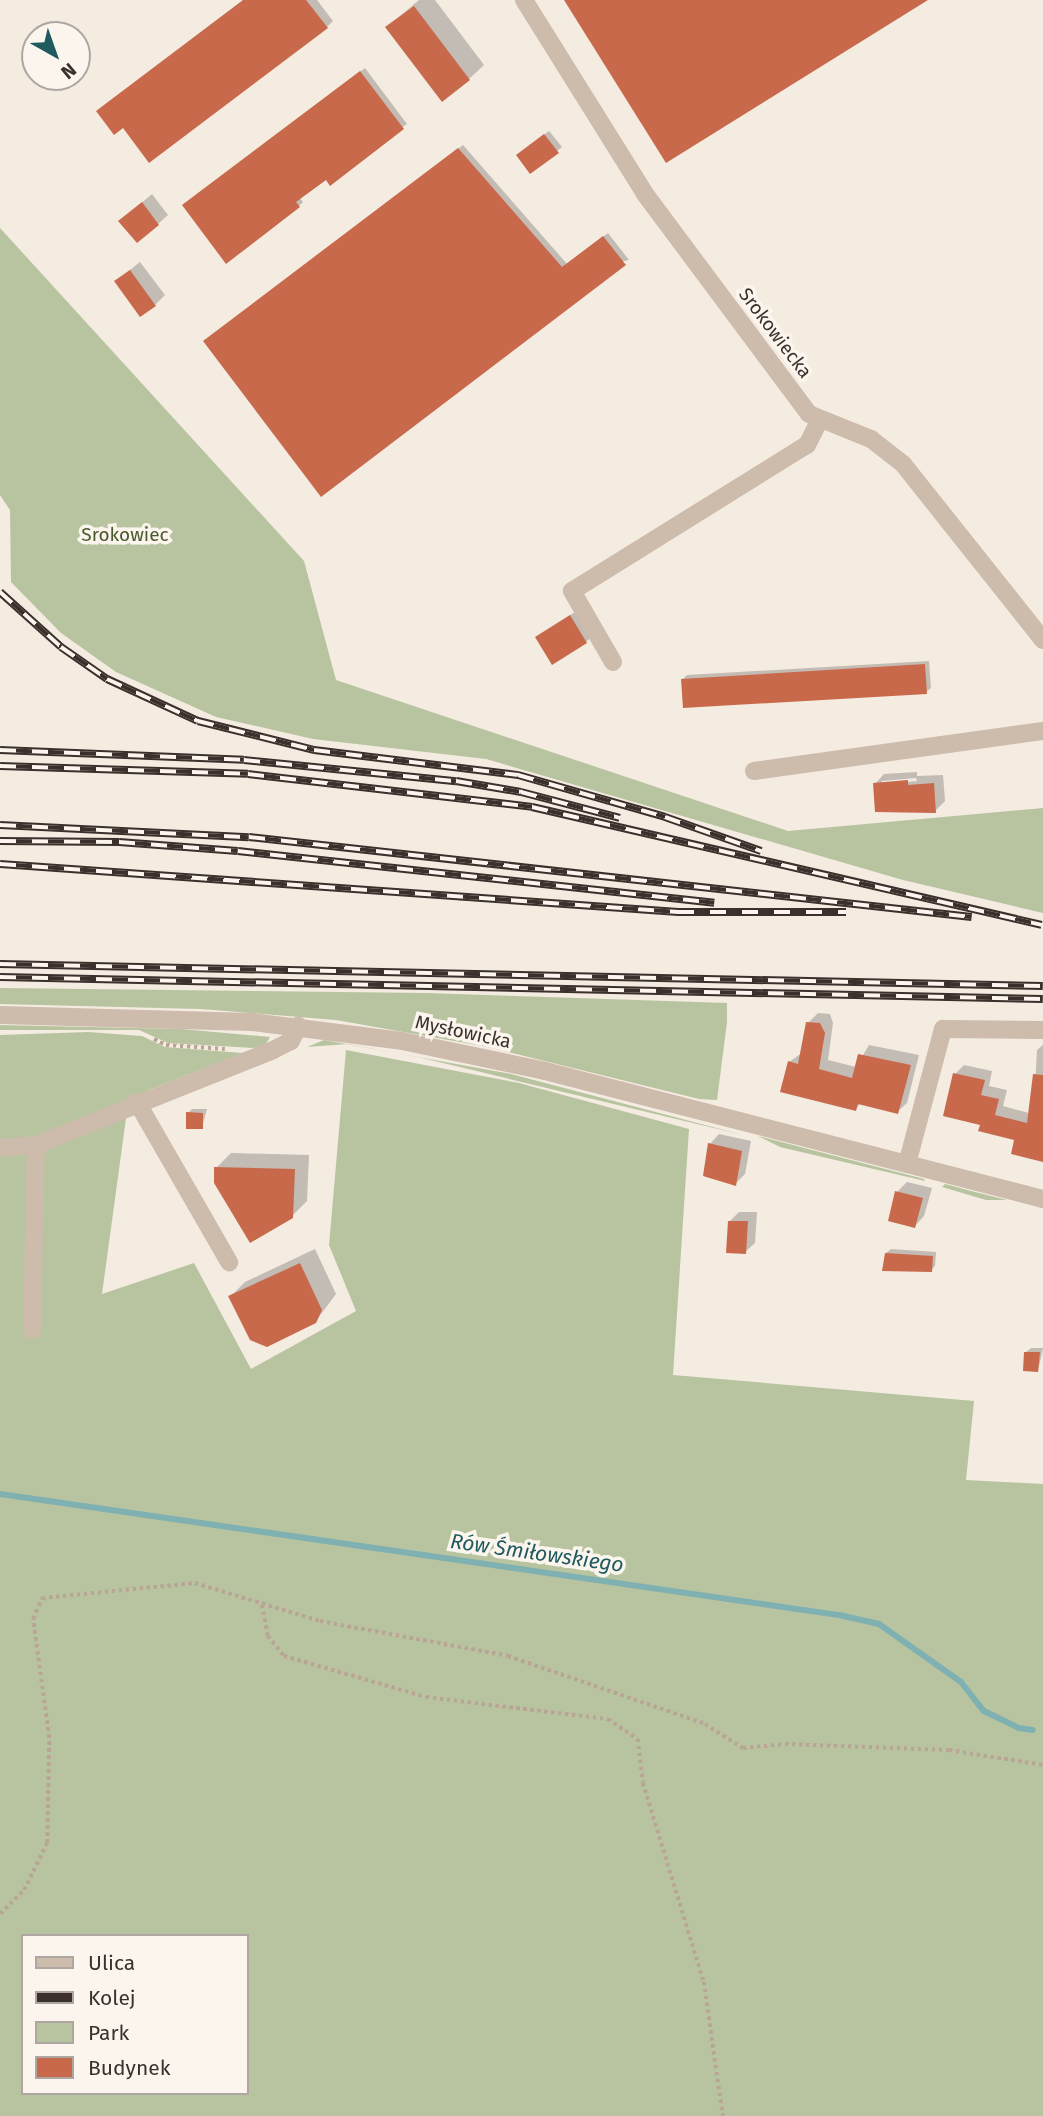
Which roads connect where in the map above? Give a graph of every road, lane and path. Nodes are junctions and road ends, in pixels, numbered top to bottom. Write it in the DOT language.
graph roads {
  1 [pos="524,0"];
  2 [pos="819,421"];
  3 [pos="1043,640"];
  4 [pos="613,662"];
  5 [pos="1043,731"];
  6 [pos="754,771"];
  7 [pos="0,1015"];
  8 [pos="298,1026"];
  9 [pos="1043,1030"];
  10 [pos="147,1035"];
  11 [pos="235,1049"];
  12 [pos="137,1102"];
  13 [pos="37,1145"];
  14 [pos="0,1148"];
  15 [pos="907,1164"];
  16 [pos="1043,1199"];
  17 [pos="229,1262"];
  18 [pos="32,1330"];
  19 [pos="262,1604"];
  20 [pos="1043,1765"];
  21 [pos="0,1914"];
  22 [pos="723,2116"];
  1 -- 2 [label="street, Srokowiecka"];
  2 -- 3 [label="street, Srokowiecka"];
  2 -- 4 [label="street"];
  5 -- 6 [label="street"];
  7 -- 8 [label="street, Mysłowicka"];
  8 -- 12 [label="street"];
  8 -- 15 [label="street, Mysłowicka"];
  9 -- 15 [label="street"];
  10 -- 11 [label="path"];
  12 -- 13 [label="street"];
  12 -- 17 [label="street"];
  13 -- 14 [label="street"];
  13 -- 18 [label="street"];
  15 -- 16 [label="street, Mysłowicka"];
  19 -- 20 [label="path"];
  19 -- 21 [label="path"];
  19 -- 22 [label="path"];
}
